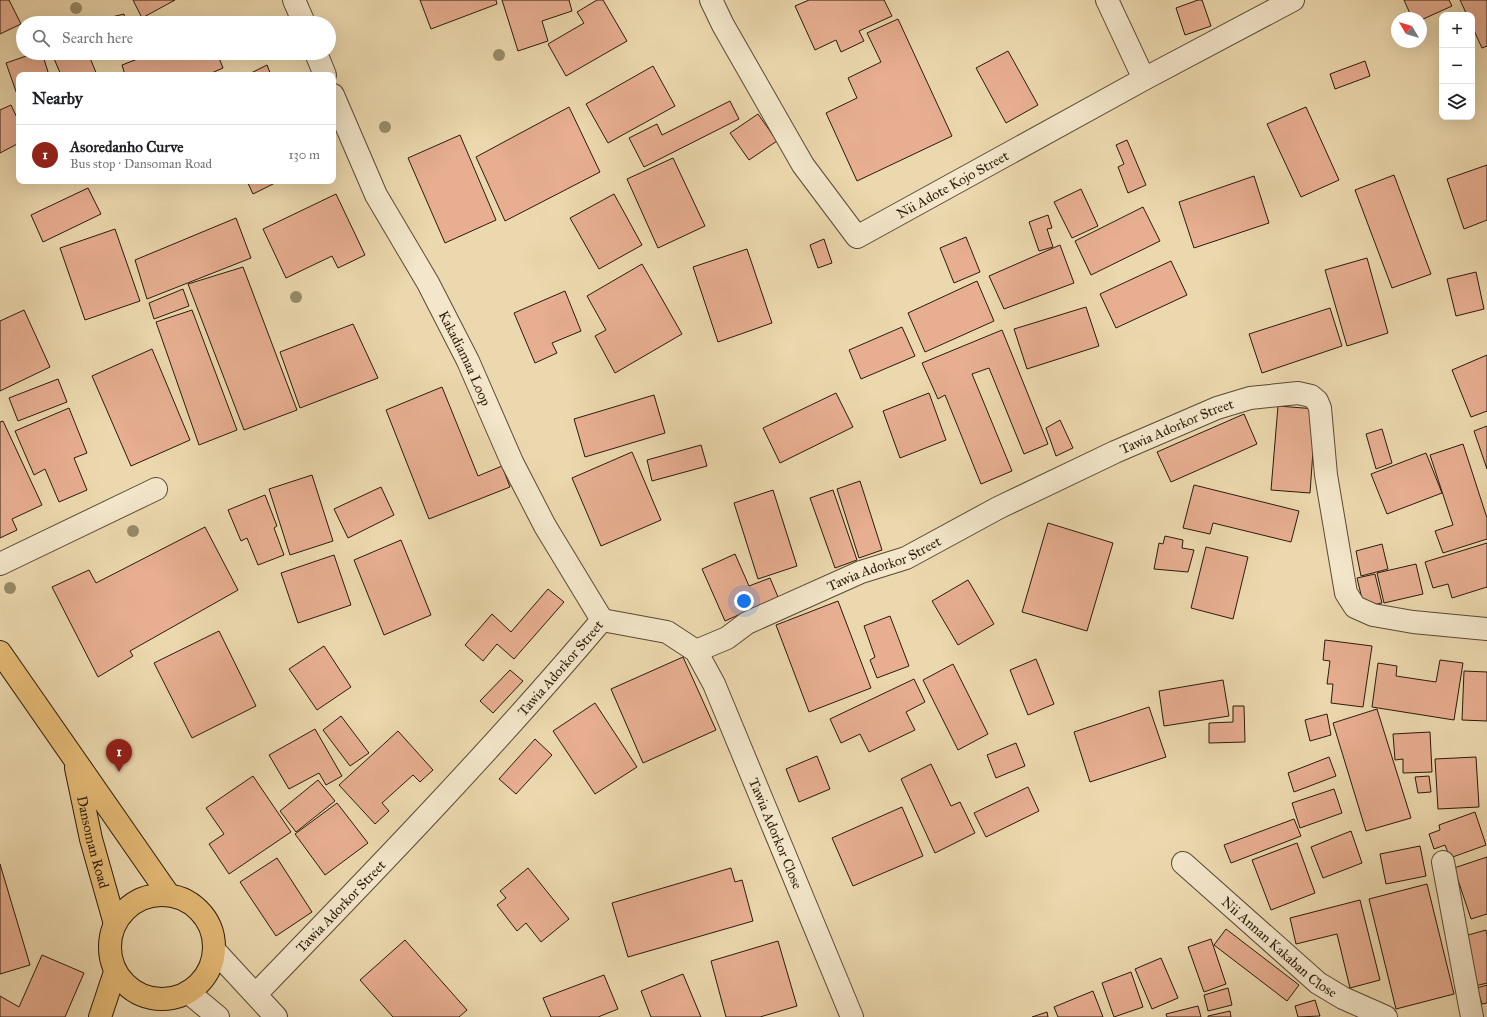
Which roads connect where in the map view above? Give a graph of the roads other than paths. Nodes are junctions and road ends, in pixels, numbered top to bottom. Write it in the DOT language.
graph roads {
  1 [pos="294,0"];
  2 [pos="711,0"];
  3 [pos="1107,0"];
  4 [pos="1293,0"];
  5 [pos="301,16"];
  6 [pos="319,60"];
  7 [pos="324,72"];
  8 [pos="1144,79"];
  9 [pos="336,102"];
  10 [pos="156,489"];
  11 [pos="0,564"];
  12 [pos="602,620"];
  13 [pos="1487,629"];
  14 [pos="696,651"];
  15 [pos="0,652"];
  16 [pos="74,759"];
  17 [pos="1443,862"];
  18 [pos="1183,863"];
  19 [pos="169,895"];
  20 [pos="115,924"];
  21 [pos="215,951"];
  22 [pos="115,972"];
  23 [pos="188,992"];
  24 [pos="256,994"];
  25 [pos="161,1009"];
  26 [pos="100,1017"];
  27 [pos="218,1017"];
  28 [pos="276,1017"];
  29 [pos="852,1017"];
  30 [pos="1386,1017"];
  31 [pos="1472,1017"];
  1 -- 5 [label="street"];
  2 -- 8 [label="street, Nii Adote Kojo Street"];
  3 -- 8 [label="street"];
  4 -- 8 [label="street, Nii Adote Kojo Street"];
  6 -- 7 [label="street"];
  9 -- 12 [label="street, Kakadiamaa Loop"];
  10 -- 11 [label="street"];
  12 -- 14 [label="street, Tawia Adorkor Street"];
  12 -- 24 [label="street, Tawia Adorkor Street"];
  13 -- 14 [label="street, Tawia Adorkor Street"];
  14 -- 29 [label="street, Tawia Adorkor Close"];
  15 -- 16 [label="main road, Dansoman Road"];
  16 -- 19 [label="main road, Dansoman Road"];
  16 -- 20 [label="main road, Dansoman Road"];
  17 -- 31 [label="street"];
  18 -- 30 [label="street, Nii Annan Kakaban Close"];
  19 -- 20 [label="main road"];
  19 -- 21 [label="main road"];
  20 -- 22 [label="main road"];
  21 -- 23 [label="main road"];
  21 -- 24 [label="street"];
  22 -- 25 [label="main road"];
  22 -- 26 [label="main road"];
  23 -- 25 [label="main road"];
  23 -- 27 [label="street"];
  24 -- 28 [label="street"];
}
